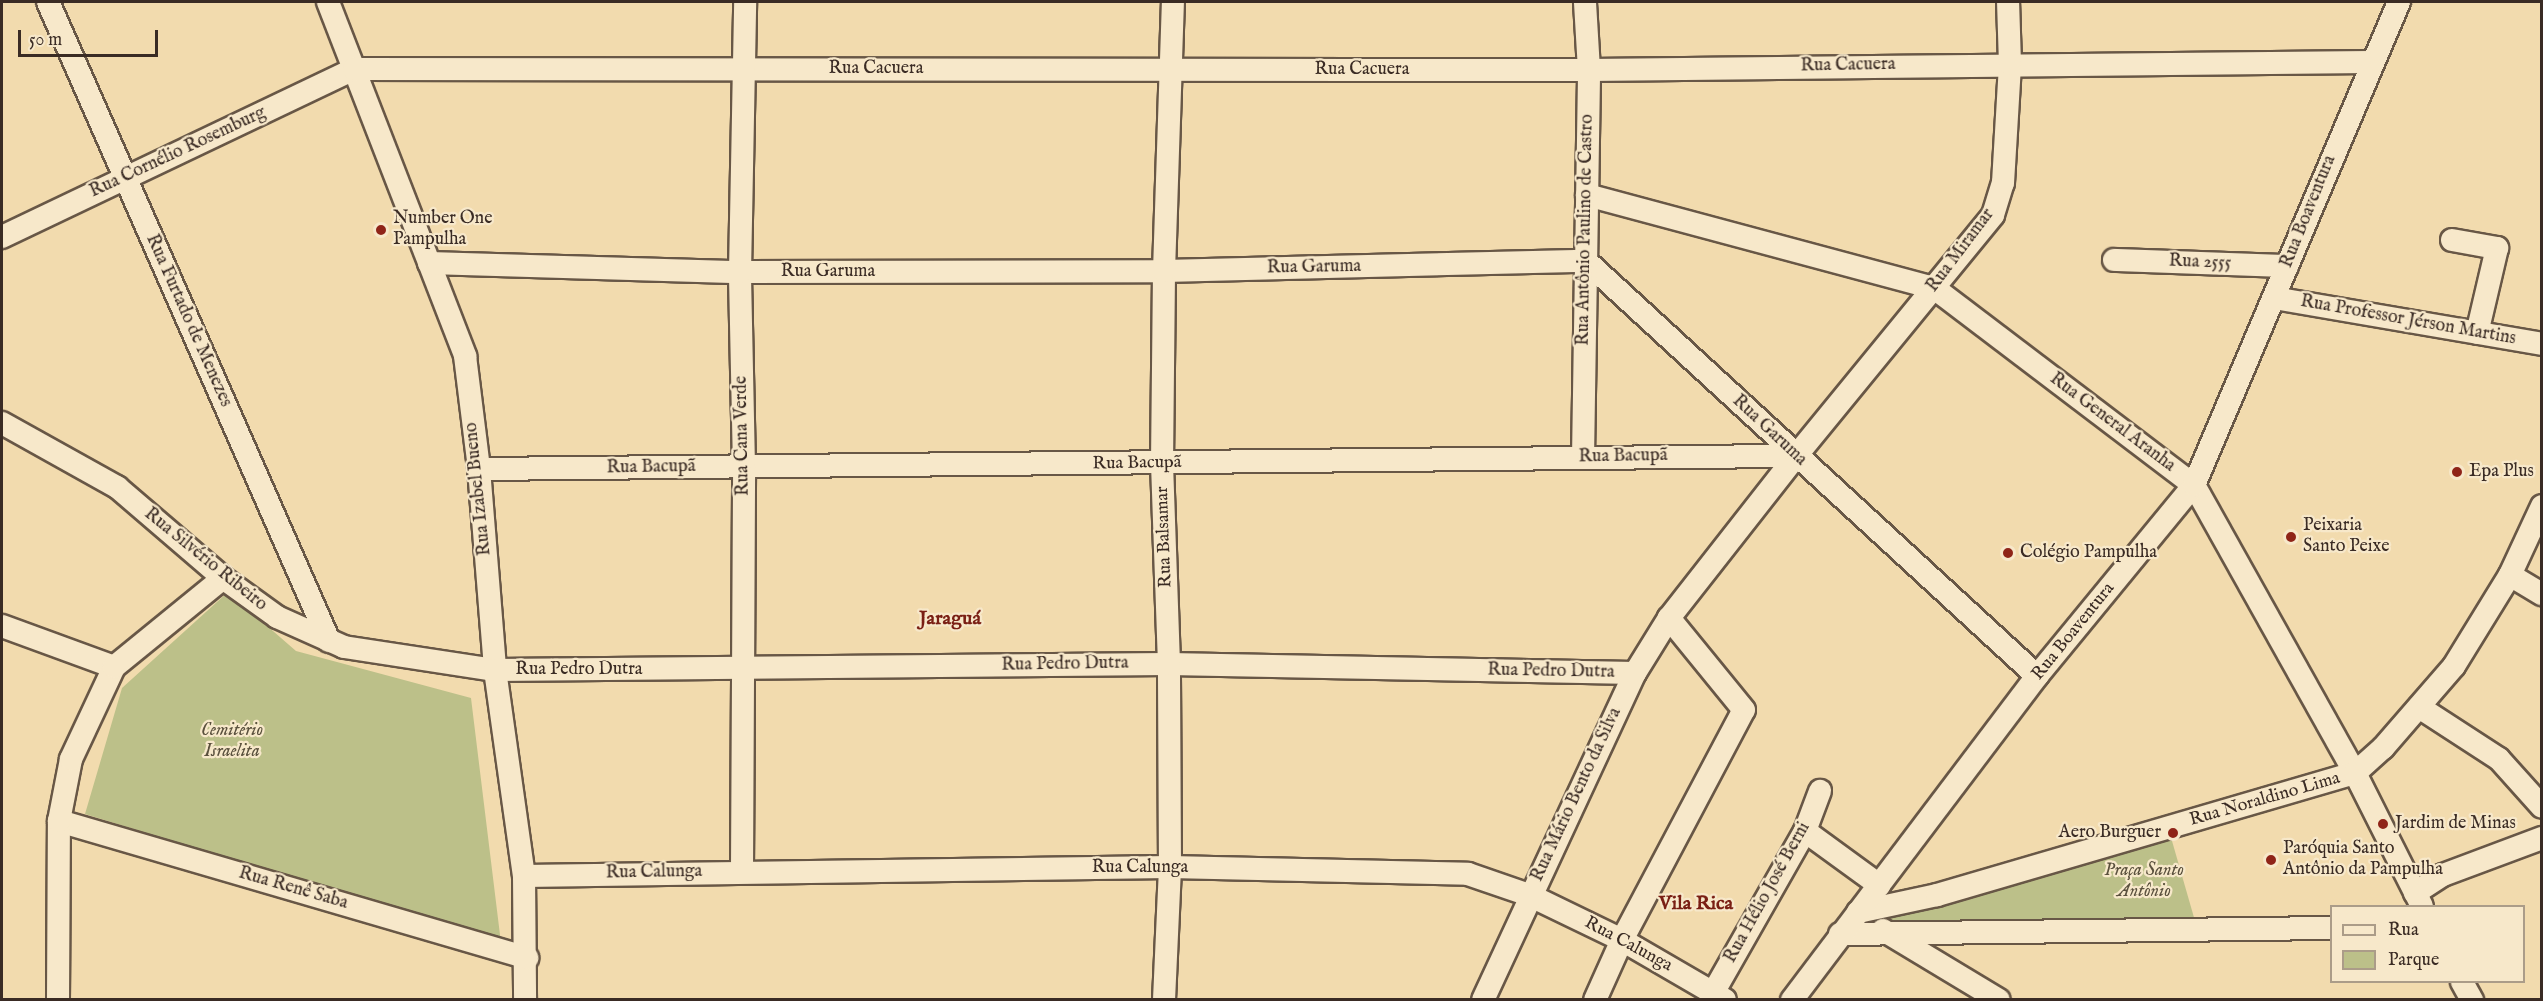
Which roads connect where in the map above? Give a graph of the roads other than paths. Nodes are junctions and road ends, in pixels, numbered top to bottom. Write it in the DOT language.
graph roads {
  1 [pos="48,2"];
  2 [pos="327,2"];
  3 [pos="745,2"];
  4 [pos="1173,2"];
  5 [pos="1585,2"];
  6 [pos="2007,2"];
  7 [pos="2398,2"];
  8 [pos="2370,62"];
  9 [pos="2010,64"];
  10 [pos="743,68"];
  11 [pos="354,69"];
  12 [pos="1589,70"];
  13 [pos="1171,71"];
  14 [pos="125,178"];
  15 [pos="1587,195"];
  16 [pos="2,237"];
  17 [pos="2452,240"];
  18 [pos="2114,260"];
  19 [pos="1586,261"];
  20 [pos="429,263"];
  21 [pos="2287,266"];
  22 [pos="1164,271"];
  23 [pos="740,272"];
  24 [pos="1934,288"];
  25 [pos="2274,298"];
  26 [pos="2477,333"];
  27 [pos="2541,344"];
  28 [pos="2,403"];
  29 [pos="6,425"];
  30 [pos="1796,456"];
  31 [pos="1583,458"];
  32 [pos="1162,464"];
  33 [pos="744,467"];
  34 [pos="479,470"];
  35 [pos="2194,485"];
  36 [pos="2541,506"];
  37 [pos="2510,575"];
  38 [pos="223,579"];
  39 [pos="2541,594"];
  40 [pos="1669,618"];
  41 [pos="2,626"];
  42 [pos="329,641"];
  43 [pos="1169,664"];
  44 [pos="114,667"];
  45 [pos="495,670"];
  46 [pos="744,670"];
  47 [pos="1635,673"];
  48 [pos="2037,676"];
  49 [pos="2419,707"];
  50 [pos="2355,773"];
  51 [pos="1820,791"];
  52 [pos="2541,807"];
  53 [pos="58,821"];
  54 [pos="1805,831"];
  55 [pos="2541,838"];
  56 [pos="1170,867"];
  57 [pos="742,871"];
  58 [pos="524,876"];
  59 [pos="1879,885"];
  60 [pos="1529,895"];
  61 [pos="2419,899"];
  62 [pos="1858,912"];
  63 [pos="2330,928"];
  64 [pos="1884,931"];
  65 [pos="1840,934"];
  66 [pos="1622,939"];
  67 [pos="527,957"];
  68 [pos="2463,983"];
  69 [pos="1719,996"];
  70 [pos="58,999"];
  71 [pos="525,999"];
  72 [pos="1164,999"];
  73 [pos="1483,999"];
  74 [pos="1595,999"];
  75 [pos="1792,999"];
  76 [pos="1999,999"];
  77 [pos="2472,999"];
  1 -- 14 [label="street, Rua Furtado de Menezes"];
  2 -- 11 [label="street, Rua Izabel Bueno"];
  3 -- 10 [label="street, Rua Cana Verde"];
  4 -- 13 [label="street, Rua Balsamar"];
  5 -- 12 [label="street, Rua Antônio Paulino de Castro"];
  6 -- 9 [label="street, Rua Miramar"];
  7 -- 8 [label="street, Rua Boaventura"];
  8 -- 9 [label="street, Rua Cacuera"];
  8 -- 21 [label="street, Rua Boaventura"];
  9 -- 12 [label="street, Rua Cacuera"];
  9 -- 24 [label="street, Rua Miramar"];
  10 -- 11 [label="street, Rua Cacuera"];
  10 -- 13 [label="street, Rua Cacuera"];
  10 -- 23 [label="street, Rua Cana Verde"];
  11 -- 14 [label="street, Rua Cornélio Rosemburg"];
  11 -- 20 [label="street, Rua Izabel Bueno"];
  12 -- 13 [label="street, Rua Cacuera"];
  12 -- 15 [label="street, Rua Antônio Paulino de Castro"];
  13 -- 22 [label="street, Rua Balsamar"];
  14 -- 16 [label="street, Rua Cornélio Rosemburg"];
  14 -- 42 [label="street, Rua Furtado de Menezes"];
  15 -- 19 [label="street, Rua Antônio Paulino de Castro"];
  15 -- 24 [label="street, Rua General Aranha"];
  17 -- 26 [label="street"];
  18 -- 21 [label="street, Rua 2555"];
  19 -- 22 [label="street, Rua Garuma"];
  19 -- 30 [label="street, Rua Garuma"];
  19 -- 31 [label="street, Rua Antônio Paulino de Castro"];
  20 -- 23 [label="street, Rua Garuma"];
  20 -- 34 [label="street, Rua Izabel Bueno"];
  21 -- 25 [label="street, Rua Boaventura"];
  22 -- 23 [label="street, Rua Garuma"];
  22 -- 32 [label="street, Rua Balsamar"];
  23 -- 33 [label="street, Rua Cana Verde"];
  24 -- 30 [label="street, Rua Miramar"];
  24 -- 35 [label="street, Rua General Aranha"];
  25 -- 26 [label="street, Rua Professor Jérson Martins"];
  25 -- 35 [label="street, Rua Boaventura"];
  26 -- 27 [label="street, Rua Professor Jérson Martins"];
  28 -- 29 [label="street"];
  29 -- 38 [label="street, Rua Silvério Ribeiro"];
  30 -- 31 [label="street, Rua Bacupã"];
  30 -- 40 [label="street, Rua Mário Bento da Silva"];
  30 -- 48 [label="street, Rua Garuma"];
  31 -- 32 [label="street, Rua Bacupã"];
  32 -- 33 [label="street, Rua Bacupã"];
  32 -- 43 [label="street, Rua Balsamar"];
  33 -- 34 [label="street, Rua Bacupã"];
  33 -- 46 [label="street, Rua Cana Verde"];
  34 -- 45 [label="street, Rua Izabel Bueno"];
  35 -- 48 [label="street, Rua Boaventura"];
  35 -- 50 [label="street, Rua General Aranha"];
  36 -- 37 [label="street, Rua Noraldino Lima"];
  37 -- 39 [label="street"];
  37 -- 49 [label="street, Rua Noraldino Lima"];
  38 -- 42 [label="street, Rua Silvério Ribeiro"];
  38 -- 44 [label="street"];
  40 -- 47 [label="street, Rua Mário Bento da Silva"];
  40 -- 66 [label="street"];
  41 -- 44 [label="street"];
  42 -- 45 [label="street, Rua Silvério Ribeiro"];
  43 -- 46 [label="street, Rua Pedro Dutra"];
  43 -- 47 [label="street, Rua Pedro Dutra"];
  43 -- 56 [label="street, Rua Balsamar"];
  44 -- 53 [label="street"];
  45 -- 46 [label="street, Rua Pedro Dutra"];
  45 -- 58 [label="street, Rua Izabel Bueno"];
  46 -- 57 [label="street, Rua Cana Verde"];
  47 -- 60 [label="street, Rua Mário Bento da Silva"];
  48 -- 59 [label="street, Rua Boaventura"];
  49 -- 50 [label="street, Rua Noraldino Lima"];
  49 -- 52 [label="street"];
  50 -- 61 [label="street, Rua General Aranha"];
  50 -- 62 [label="street, Rua Noraldino Lima"];
  51 -- 54 [label="street, Rua Hélio José Berni"];
  53 -- 67 [label="street, Rua Renê Saba"];
  53 -- 70 [label="street"];
  54 -- 59 [label="street"];
  54 -- 69 [label="street, Rua Hélio José Berni"];
  55 -- 61 [label="street"];
  56 -- 57 [label="street, Rua Calunga"];
  56 -- 60 [label="street, Rua Calunga"];
  56 -- 72 [label="street, Rua Balsamar"];
  57 -- 58 [label="street, Rua Calunga"];
  58 -- 67 [label="street, Rua Izabel Bueno"];
  59 -- 62 [label="street, Rua Boaventura"];
  60 -- 66 [label="street, Rua Calunga"];
  60 -- 73 [label="street, Rua Mário Bento da Silva"];
  62 -- 64 [label="street"];
  62 -- 65 [label="street, Rua Boaventura"];
  63 -- 64 [label="street"];
  64 -- 65 [label="street"];
  64 -- 76 [label="street"];
  65 -- 75 [label="street, Rua Boaventura"];
  66 -- 69 [label="street, Rua Calunga"];
  66 -- 74 [label="street"];
  67 -- 71 [label="street, Rua Izabel Bueno"];
  68 -- 77 [label="street"];
}
